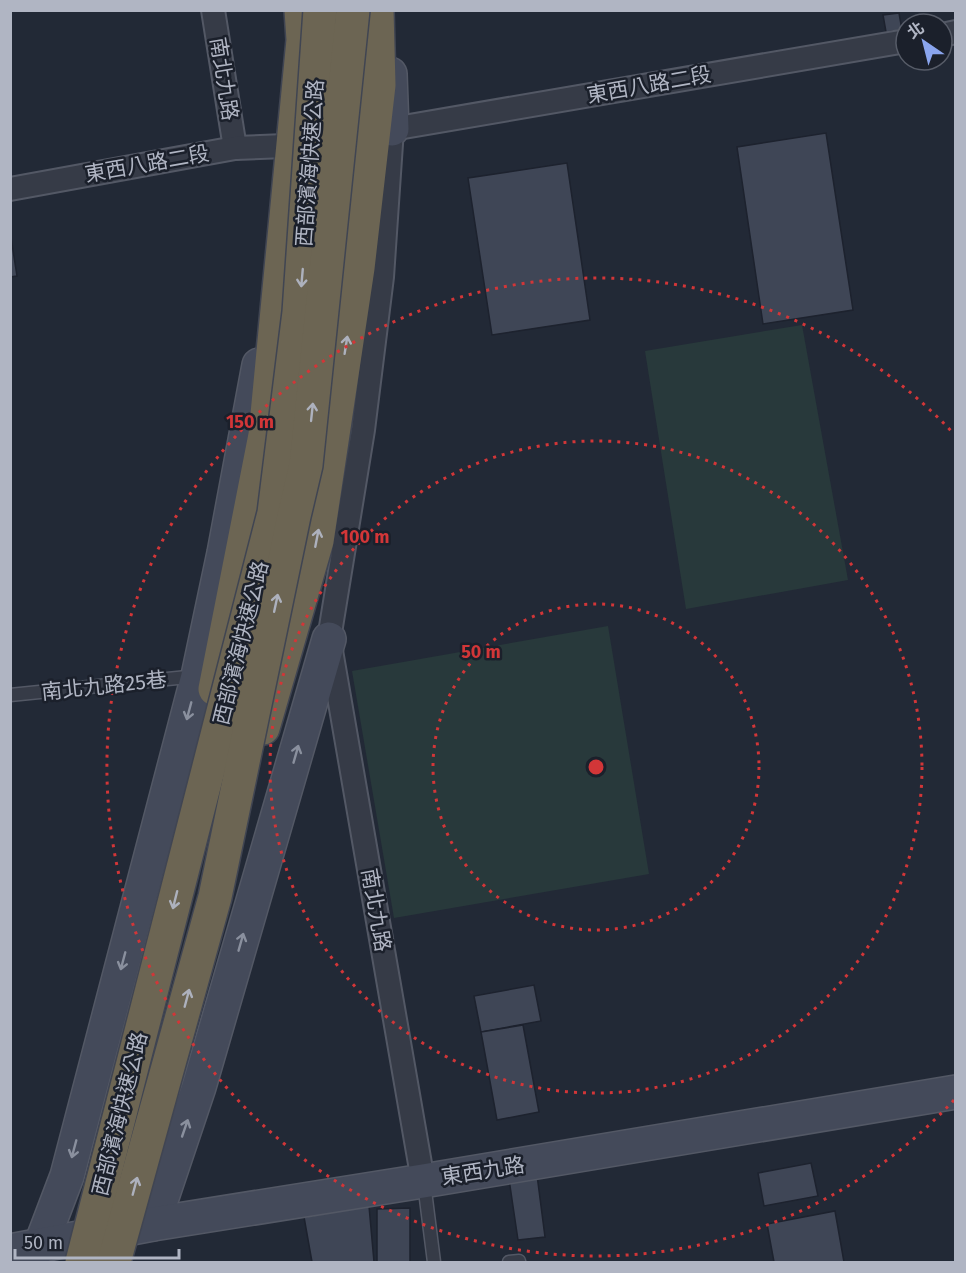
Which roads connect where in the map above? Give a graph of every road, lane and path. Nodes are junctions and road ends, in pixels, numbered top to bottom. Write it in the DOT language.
graph roads {
  1 [pos="213,10"];
  2 [pos="290,10"];
  3 [pos="301,10"];
  4 [pos="320,10"];
  5 [pos="353,10"];
  6 [pos="377,10"];
  7 [pos="387,10"];
  8 [pos="894,43"];
  9 [pos="392,129"];
  10 [pos="285,146"];
  11 [pos="235,148"];
  12 [pos="10,189"];
  13 [pos="329,639"];
  14 [pos="198,676"];
  15 [pos="10,695"];
  16 [pos="184,866"];
  17 [pos="215,897"];
  18 [pos="956,1092"];
  19 [pos="423,1181"];
  20 [pos="153,1224"];
  21 [pos="25,1249"];
  22 [pos="82,1263"];
  23 [pos="114,1263"];
  24 [pos="434,1263"];
  1 -- 11 [label="street, 南北九路"];
  2 -- 10 [label="street"];
  3 -- 16 [label="highway"];
  4 -- 16 [label="highway, 西部濱海快速公路, one-way, bridge"];
  17 -- 5 [label="highway, 西部濱海快速公路, one-way, bridge"];
  17 -- 6 [label="highway, one-way"];
  7 -- 9 [label="street"];
  8 -- 9 [label="street, 東西八路二段"];
  9 -- 13 [label="street, 南北九路"];
  10 -- 11 [label="street, 東西八路二段"];
  10 -- 14 [label="street"];
  11 -- 12 [label="street, 東西八路二段"];
  13 -- 19 [label="street, 南北九路"];
  20 -- 13 [label="street, one-way"];
  14 -- 15 [label="lane, 南北九路25巷"];
  14 -- 21 [label="street, one-way"];
  16 -- 22 [label="highway, 西部濱海快速公路, one-way, bridge"];
  23 -- 17 [label="highway, 西部濱海快速公路, one-way, bridge"];
  18 -- 19 [label="street, 東西九路"];
  19 -- 20 [label="street, 東西九路"];
  19 -- 24 [label="lane"];
  20 -- 21 [label="street, 東西九路"];
}
